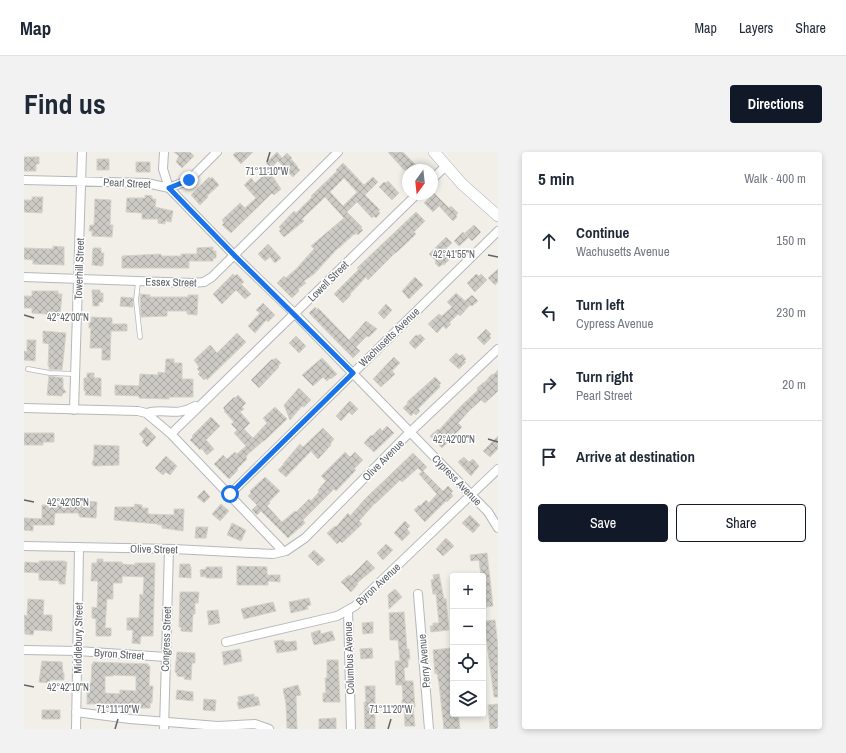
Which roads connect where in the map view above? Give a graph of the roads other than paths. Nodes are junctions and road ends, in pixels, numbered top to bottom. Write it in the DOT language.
graph roads {
  1 [pos="82,152"];
  2 [pos="164,152"];
  3 [pos="217,152"];
  4 [pos="338,152"];
  5 [pos="434,152"];
  6 [pos="446,166"];
  7 [pos="438,173"];
  8 [pos="24,180"];
  9 [pos="81,182"];
  10 [pos="169,188"];
  11 [pos="411,200"];
  12 [pos="498,216"];
  13 [pos="498,231"];
  14 [pos="234,255"];
  15 [pos="24,277"];
  16 [pos="78,280"];
  17 [pos="138,282"];
  18 [pos="295,314"];
  19 [pos="140,337"];
  20 [pos="498,349"];
  21 [pos="28,369"];
  22 [pos="353,373"];
  23 [pos="75,374"];
  24 [pos="205,401"];
  25 [pos="24,408"];
  26 [pos="74,410"];
  27 [pos="146,413"];
  28 [pos="410,432"];
  29 [pos="171,434"];
  30 [pos="498,469"];
  31 [pos="230,494"];
  32 [pos="472,495"];
  33 [pos="498,528"];
  34 [pos="24,546"];
  35 [pos="79,547"];
  36 [pos="169,549"];
  37 [pos="284,551"];
  38 [pos="418,594"];
  39 [pos="348,610"];
  40 [pos="226,642"];
  41 [pos="24,650"];
  42 [pos="78,651"];
  43 [pos="166,657"];
  44 [pos="76,712"];
  45 [pos="164,725"];
  46 [pos="76,729"];
  47 [pos="269,729"];
  48 [pos="351,729"];
  49 [pos="429,729"];
  1 -- 9 [label="street, Towerhill Street"];
  2 -- 10 [label="street, Cypress Avenue"];
  3 -- 10 [label="street"];
  4 -- 14 [label="street, Essex Street"];
  5 -- 6 [label="main road"];
  6 -- 7 [label="street"];
  6 -- 12 [label="main road"];
  8 -- 9 [label="street, Pearl Street"];
  9 -- 10 [label="street, Pearl Street"];
  9 -- 16 [label="street, Towerhill Street"];
  10 -- 14 [label="street, Cypress Avenue"];
  11 -- 18 [label="street, Lowell Street"];
  13 -- 22 [label="street, Wachusetts Avenue"];
  14 -- 17 [label="street, Essex Street"];
  14 -- 18 [label="street, Cypress Avenue"];
  15 -- 16 [label="street, Essex Street"];
  16 -- 17 [label="street, Essex Street"];
  16 -- 23 [label="street, Towerhill Street"];
  17 -- 19 [label="lane"];
  18 -- 22 [label="street, Cypress Avenue"];
  18 -- 24 [label="street, Lowell Street"];
  20 -- 28 [label="street, Olive Avenue"];
  21 -- 23 [label="lane"];
  22 -- 28 [label="street, Cypress Avenue"];
  22 -- 31 [label="street, Wachusetts Avenue"];
  23 -- 26 [label="street, Towerhill Street"];
  24 -- 27 [label="street, Lowell Street"];
  24 -- 29 [label="street, Lowell Street"];
  25 -- 26 [label="street, Lowell Street"];
  26 -- 27 [label="street, Lowell Street"];
  27 -- 29 [label="street"];
  28 -- 32 [label="street, Cypress Avenue"];
  28 -- 37 [label="street, Olive Avenue"];
  29 -- 31 [label="street"];
  30 -- 32 [label="street, Byron Avenue"];
  31 -- 37 [label="street"];
  32 -- 33 [label="street, Cypress Avenue"];
  32 -- 39 [label="street, Byron Avenue"];
  34 -- 35 [label="street, Olive Street"];
  35 -- 36 [label="street, Olive Street"];
  35 -- 42 [label="street, Middlebury Street"];
  36 -- 37 [label="street, Olive Street"];
  36 -- 43 [label="street, Congress Street"];
  38 -- 49 [label="street, Perry Avenue"];
  39 -- 40 [label="street, Byron Avenue"];
  39 -- 48 [label="street, Columbus Avenue"];
  41 -- 42 [label="street, Byron Street"];
  42 -- 43 [label="street, Byron Street"];
  42 -- 44 [label="street, Middlebury Street"];
  43 -- 45 [label="street, Congress Street"];
  44 -- 45 [label="street"];
  44 -- 46 [label="street, Middlebury Street"];
  45 -- 47 [label="street"];
}
